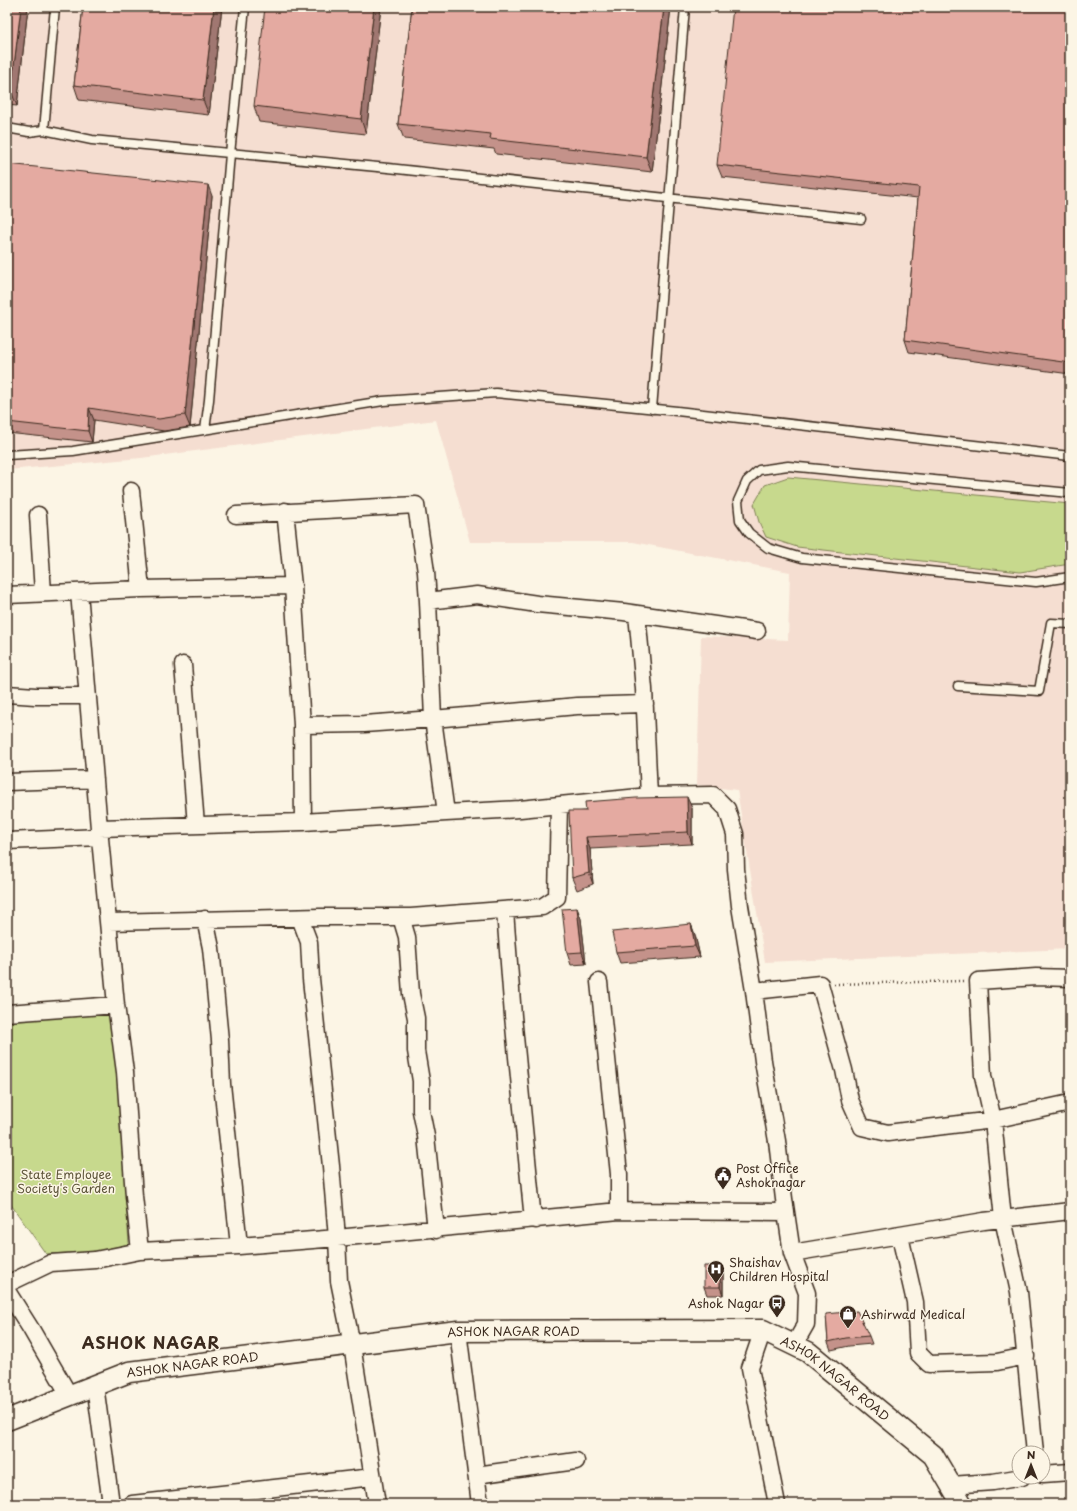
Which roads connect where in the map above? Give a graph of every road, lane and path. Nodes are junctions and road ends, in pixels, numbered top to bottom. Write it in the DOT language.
graph roads {
  1 [pos="55,7"];
  2 [pos="245,7"];
  3 [pos="685,7"];
  4 [pos="7,128"];
  5 [pos="44,130"];
  6 [pos="230,154"];
  7 [pos="668,199"];
  8 [pos="862,218"];
  9 [pos="652,409"];
  10 [pos="205,430"];
  11 [pos="7,455"];
  12 [pos="1070,456"];
  13 [pos="131,491"];
  14 [pos="1070,493"];
  15 [pos="285,511"];
  16 [pos="38,515"];
  17 [pos="236,515"];
  18 [pos="1070,577"];
  19 [pos="293,586"];
  20 [pos="141,589"];
  21 [pos="79,592"];
  22 [pos="43,593"];
  23 [pos="7,595"];
  24 [pos="428,601"];
  25 [pos="637,614"];
  26 [pos="1070,624"];
  27 [pos="756,631"];
  28 [pos="182,665"];
  29 [pos="958,686"];
  30 [pos="7,694"];
  31 [pos="88,696"];
  32 [pos="645,704"];
  33 [pos="433,719"];
  34 [pos="302,725"];
  35 [pos="95,779"];
  36 [pos="7,782"];
  37 [pos="649,796"];
  38 [pos="559,804"];
  39 [pos="446,813"];
  40 [pos="303,822"];
  41 [pos="196,826"];
  42 [pos="100,833"];
  43 [pos="7,842"];
  44 [pos="504,911"];
  45 [pos="401,917"];
  46 [pos="300,918"];
  47 [pos="205,920"];
  48 [pos="108,922"];
  49 [pos="1070,978"];
  50 [pos="978,980"];
  51 [pos="599,982"];
  52 [pos="820,984"];
  53 [pos="754,991"];
  54 [pos="116,1005"];
  55 [pos="7,1013"];
  56 [pos="1070,1103"];
  57 [pos="993,1120"];
  58 [pos="619,1211"];
  59 [pos="1070,1211"];
  60 [pos="785,1212"];
  61 [pos="1003,1219"];
  62 [pos="536,1220"];
  63 [pos="436,1230"];
  64 [pos="900,1236"];
  65 [pos="337,1238"];
  66 [pos="239,1246"];
  67 [pos="140,1251"];
  68 [pos="792,1253"];
  69 [pos="7,1284"];
  70 [pos="7,1292"];
  71 [pos="763,1330"];
  72 [pos="458,1331"];
  73 [pos="352,1345"];
  74 [pos="794,1345"];
  75 [pos="1026,1356"];
  76 [pos="95,1385"];
  77 [pos="68,1396"];
  78 [pos="7,1420"];
  79 [pos="1034,1445"];
  80 [pos="576,1461"];
  81 [pos="1070,1472"];
  82 [pos="1051,1473"];
  83 [pos="476,1475"];
  84 [pos="373,1477"];
  85 [pos="1011,1479"];
  86 [pos="951,1485"];
  87 [pos="111,1504"];
  88 [pos="132,1504"];
  89 [pos="377,1504"];
  90 [pos="480,1504"];
  91 [pos="776,1504"];
  92 [pos="962,1504"];
  1 -- 5 [label="lane"];
  2 -- 6 [label="lane"];
  3 -- 7 [label="lane"];
  4 -- 5 [label="lane"];
  5 -- 6 [label="lane"];
  6 -- 7 [label="lane"];
  6 -- 10 [label="lane"];
  7 -- 8 [label="lane"];
  7 -- 9 [label="lane"];
  9 -- 10 [label="lane"];
  9 -- 12 [label="lane"];
  10 -- 11 [label="lane"];
  13 -- 20 [label="street"];
  14 -- 18 [label="lane"];
  15 -- 17 [label="street"];
  15 -- 19 [label="street"];
  15 -- 24 [label="street"];
  16 -- 22 [label="street"];
  19 -- 20 [label="street"];
  19 -- 34 [label="street"];
  20 -- 21 [label="street"];
  21 -- 22 [label="street"];
  21 -- 31 [label="street"];
  22 -- 23 [label="street"];
  24 -- 25 [label="street"];
  24 -- 33 [label="street"];
  25 -- 27 [label="street"];
  25 -- 32 [label="street"];
  26 -- 29 [label="lane"];
  28 -- 41 [label="street"];
  30 -- 31 [label="street"];
  31 -- 35 [label="street"];
  32 -- 33 [label="street"];
  32 -- 37 [label="street"];
  33 -- 34 [label="street"];
  33 -- 39 [label="street"];
  34 -- 40 [label="street"];
  35 -- 36 [label="street"];
  35 -- 42 [label="street"];
  37 -- 38 [label="street"];
  37 -- 53 [label="street"];
  38 -- 39 [label="street"];
  38 -- 44 [label="street"];
  39 -- 40 [label="street"];
  40 -- 41 [label="street"];
  41 -- 42 [label="street"];
  42 -- 43 [label="street"];
  42 -- 48 [label="street"];
  44 -- 45 [label="street"];
  44 -- 62 [label="street"];
  45 -- 46 [label="street"];
  45 -- 63 [label="street"];
  46 -- 47 [label="street"];
  46 -- 65 [label="street"];
  47 -- 48 [label="street"];
  47 -- 66 [label="street"];
  48 -- 54 [label="street"];
  49 -- 50 [label="street"];
  50 -- 52 [label="path"];
  50 -- 57 [label="street"];
  51 -- 58 [label="street"];
  52 -- 53 [label="street"];
  52 -- 57 [label="street"];
  53 -- 60 [label="street"];
  54 -- 55 [label="street"];
  54 -- 67 [label="street"];
  56 -- 57 [label="street"];
  57 -- 61 [label="street"];
  58 -- 60 [label="street"];
  58 -- 62 [label="street"];
  59 -- 61 [label="street"];
  60 -- 68 [label="street"];
  61 -- 64 [label="street"];
  61 -- 75 [label="street"];
  62 -- 63 [label="street"];
  63 -- 65 [label="street"];
  64 -- 68 [label="street"];
  64 -- 75 [label="street"];
  65 -- 66 [label="street"];
  65 -- 73 [label="street"];
  66 -- 67 [label="street"];
  67 -- 69 [label="street"];
  68 -- 74 [label="street"];
  70 -- 77 [label="street"];
  71 -- 72 [label="street, ASHOK NAGAR ROAD"];
  71 -- 74 [label="street, ASHOK NAGAR ROAD"];
  71 -- 91 [label="street"];
  72 -- 73 [label="street, ASHOK NAGAR ROAD"];
  72 -- 83 [label="street"];
  73 -- 76 [label="street, ASHOK NAGAR ROAD"];
  73 -- 84 [label="street"];
  74 -- 86 [label="street, ASHOK NAGAR ROAD"];
  75 -- 79 [label="street"];
  76 -- 77 [label="street, ASHOK NAGAR ROAD"];
  76 -- 87 [label="street"];
  77 -- 78 [label="street, ASHOK NAGAR ROAD"];
  80 -- 83 [label="street"];
  81 -- 82 [label="street"];
  83 -- 90 [label="street"];
  84 -- 88 [label="street"];
  84 -- 89 [label="street"];
  85 -- 86 [label="street"];
  86 -- 92 [label="street, ASHOK NAGAR ROAD"];
}
